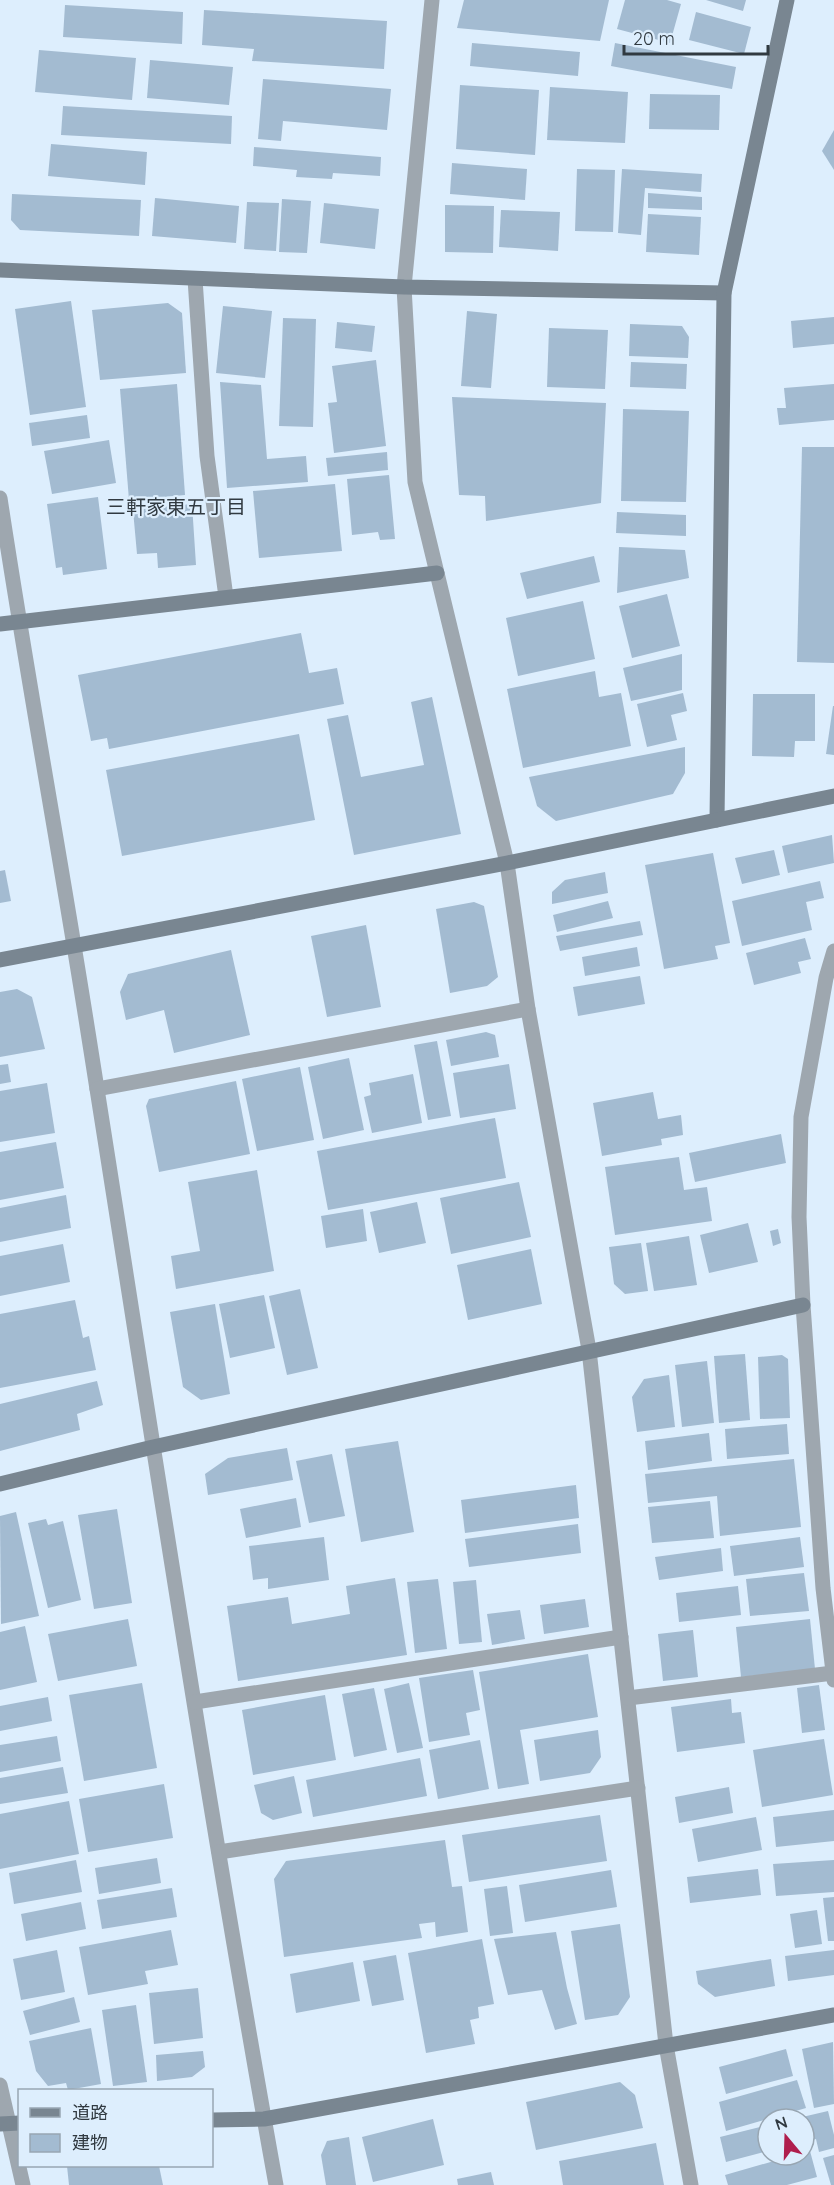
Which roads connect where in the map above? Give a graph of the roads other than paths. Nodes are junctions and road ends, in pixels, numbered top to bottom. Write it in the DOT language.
graph roads {
  1 [pos="432,0"];
  2 [pos="787,0"];
  3 [pos="0,270"];
  4 [pos="195,279"];
  5 [pos="404,287"];
  6 [pos="724,293"];
  7 [pos="0,498"];
  8 [pos="437,573"];
  9 [pos="226,597"];
  10 [pos="19,621"];
  11 [pos="0,624"];
  12 [pos="834,796"];
  13 [pos="717,820"];
  14 [pos="507,863"];
  15 [pos="74,947"];
  16 [pos="834,951"];
  17 [pos="0,960"];
  18 [pos="528,1009"];
  19 [pos="97,1089"];
  20 [pos="802,1305"];
  21 [pos="589,1350"];
  22 [pos="153,1447"];
  23 [pos="0,1484"];
  24 [pos="621,1637"];
  25 [pos="834,1677"];
  26 [pos="628,1698"];
  27 [pos="195,1702"];
  28 [pos="638,1788"];
  29 [pos="219,1852"];
  30 [pos="834,2015"];
  31 [pos="666,2045"];
  32 [pos="0,2085"];
  33 [pos="264,2119"];
  34 [pos="213,2120"];
  35 [pos="9,2124"];
  36 [pos="18,2163"];
  37 [pos="19,2167"];
  38 [pos="23,2185"];
  39 [pos="276,2185"];
  40 [pos="691,2185"];
  1 -- 5 [label="street"];
  2 -- 6 [label="street"];
  3 -- 4 [label="street"];
  4 -- 5 [label="street"];
  4 -- 9 [label="street"];
  5 -- 6 [label="street"];
  5 -- 8 [label="street"];
  6 -- 13 [label="street"];
  7 -- 10 [label="street"];
  8 -- 9 [label="street"];
  8 -- 14 [label="street"];
  9 -- 10 [label="street"];
  10 -- 11 [label="street"];
  10 -- 15 [label="street"];
  12 -- 13 [label="street"];
  13 -- 14 [label="street"];
  14 -- 15 [label="street"];
  14 -- 18 [label="street"];
  15 -- 17 [label="street"];
  15 -- 19 [label="street"];
  16 -- 20 [label="street"];
  18 -- 19 [label="street"];
  18 -- 21 [label="street"];
  19 -- 22 [label="street"];
  20 -- 21 [label="street"];
  20 -- 25 [label="street"];
  21 -- 22 [label="street"];
  21 -- 24 [label="street"];
  22 -- 23 [label="street"];
  22 -- 27 [label="street"];
  24 -- 26 [label="street"];
  24 -- 27 [label="street"];
  25 -- 26 [label="street"];
  26 -- 28 [label="street"];
  27 -- 29 [label="street"];
  28 -- 29 [label="street"];
  28 -- 31 [label="street"];
  29 -- 33 [label="street"];
  30 -- 31 [label="street"];
  31 -- 33 [label="street"];
  31 -- 40 [label="street"];
  32 -- 35 [label="street"];
  33 -- 34 [label="street"];
  33 -- 39 [label="street"];
  35 -- 36 [label="street"];
  37 -- 38 [label="street"];
}
